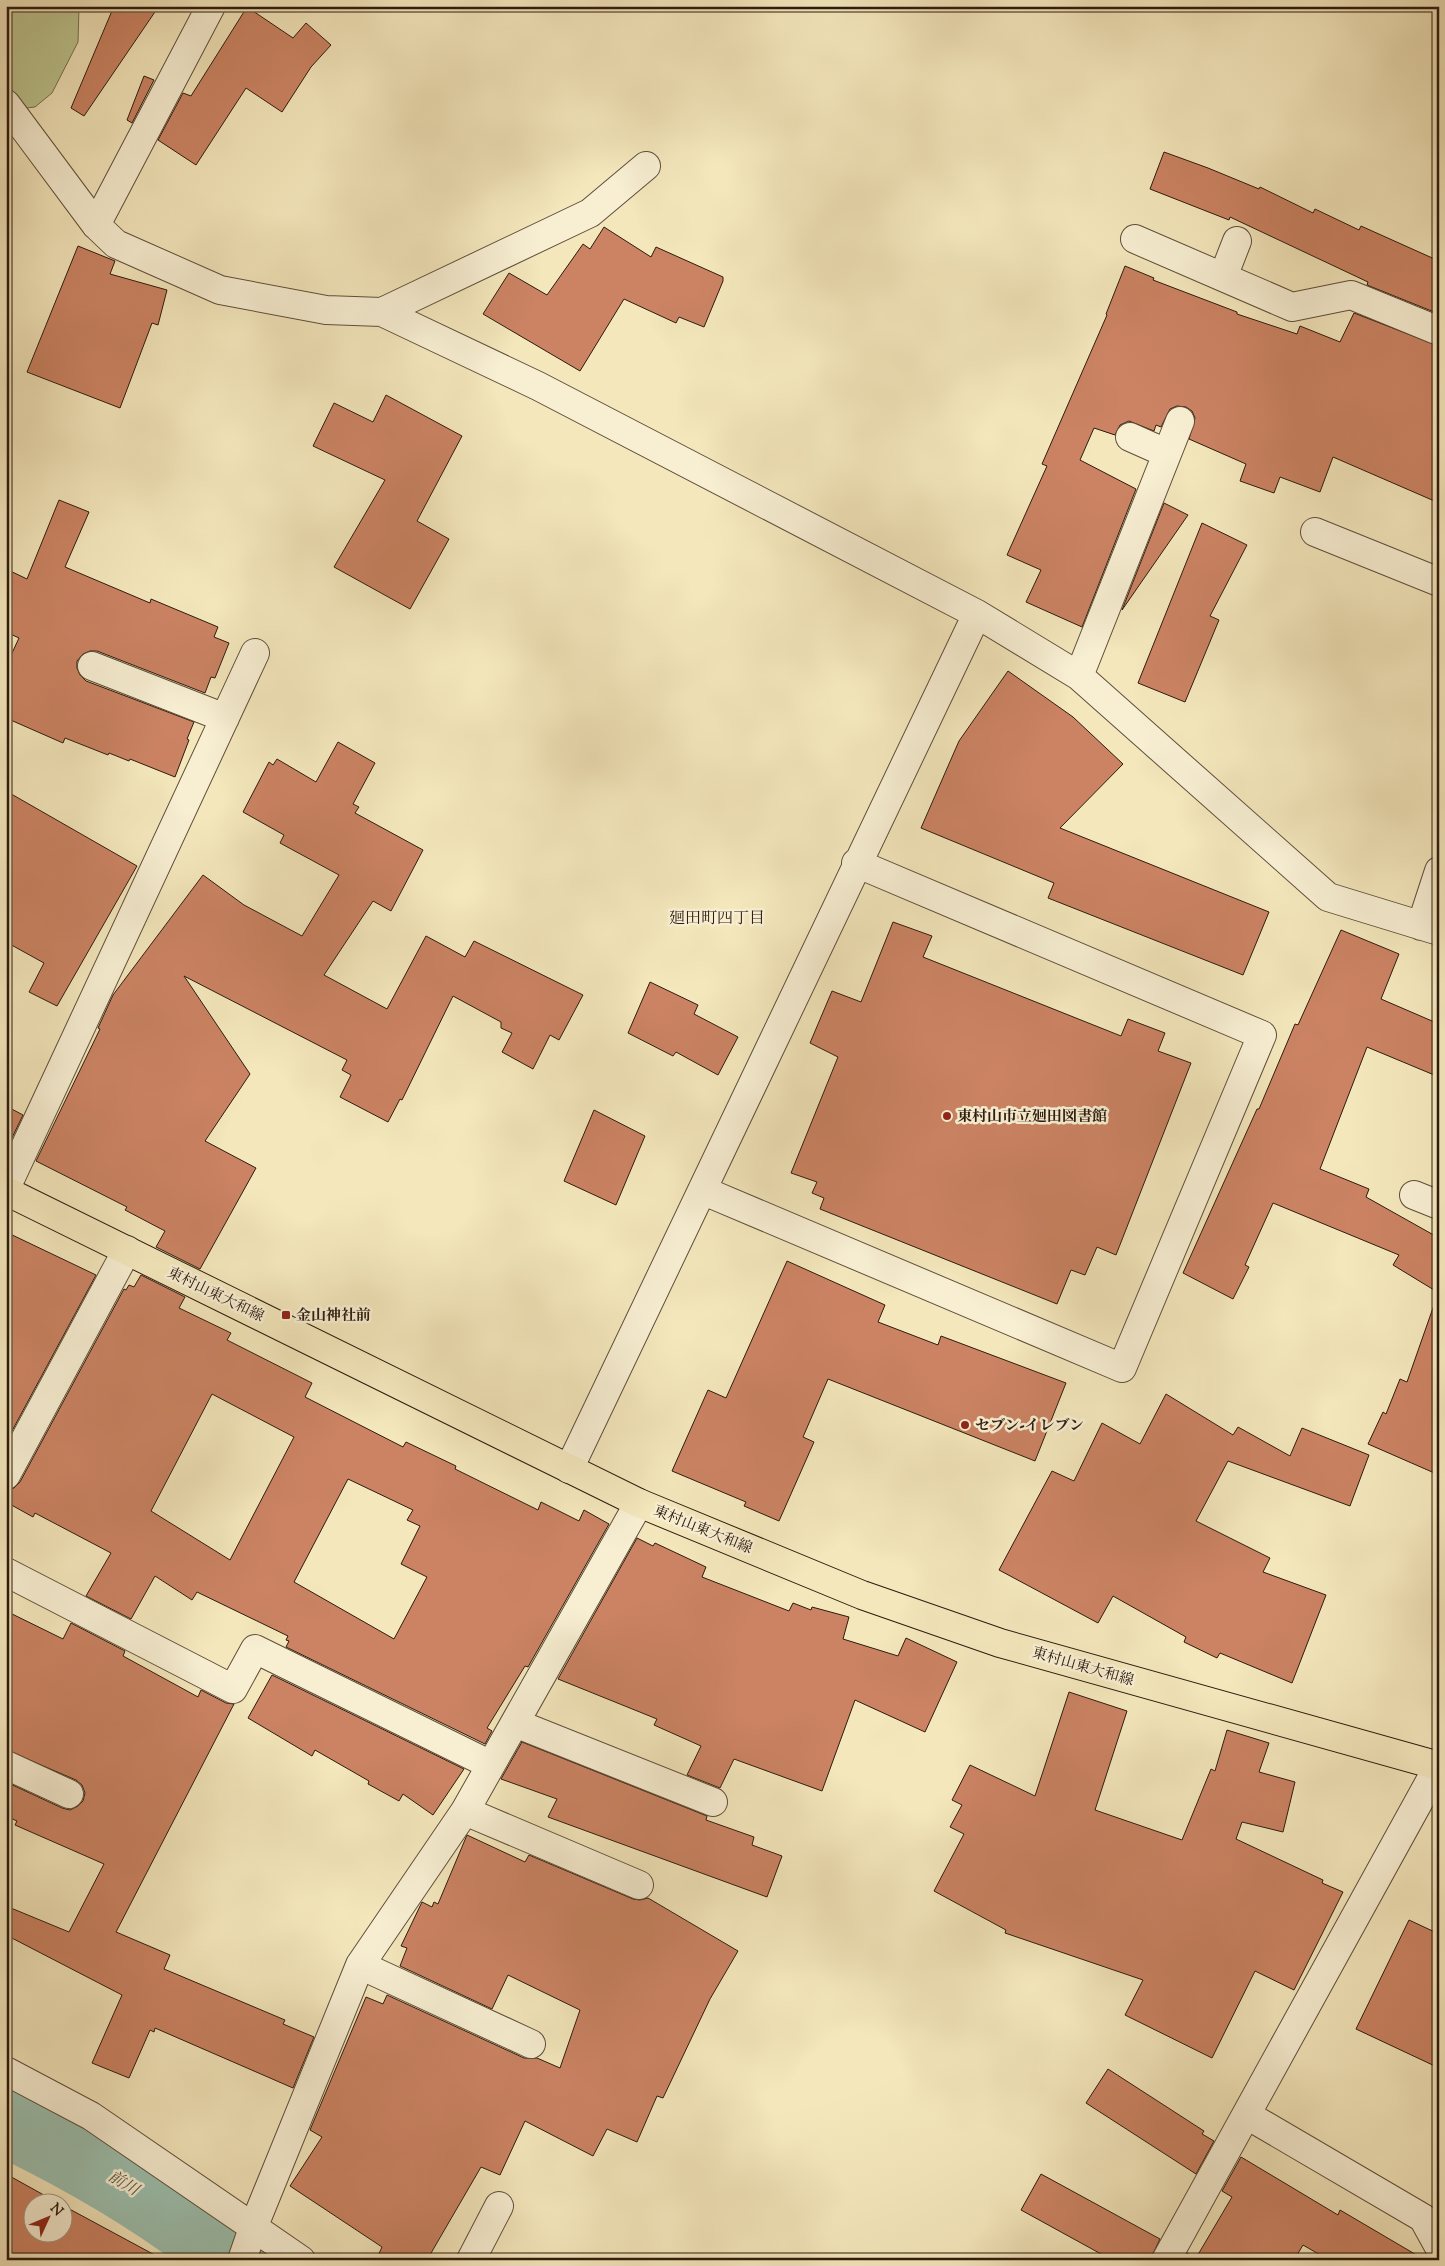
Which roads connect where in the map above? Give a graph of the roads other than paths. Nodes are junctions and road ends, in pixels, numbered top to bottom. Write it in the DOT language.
graph roads {
  1 [pos="212,6"];
  2 [pos="6,104"];
  3 [pos="646,166"];
  4 [pos="96,225"];
  5 [pos="1135,239"];
  6 [pos="1237,241"];
  7 [pos="1223,277"];
  8 [pos="382,312"];
  9 [pos="1439,331"];
  10 [pos="1180,421"];
  11 [pos="1130,438"];
  12 [pos="1166,453"];
  13 [pos="1315,532"];
  14 [pos="1439,582"];
  15 [pos="978,614"];
  16 [pos="255,653"];
  17 [pos="92,666"];
  18 [pos="1079,676"];
  19 [pos="225,718"];
  20 [pos="856,863"];
  21 [pos="1439,871"];
  22 [pos="1430,928"];
  23 [pos="6,1190"];
  24 [pos="704,1191"];
  25 [pos="126,1250"];
  26 [pos="569,1469"];
  27 [pos="6,1475"];
  28 [pos="639,1503"];
  29 [pos="6,1572"];
  30 [pos="515,1723"];
  31 [pos="491,1765"];
  32 [pos="6,1766"];
  33 [pos="1439,1766"];
  34 [pos="69,1794"];
  35 [pos="713,1802"];
  36 [pos="465,1811"];
  37 [pos="639,1885"];
  38 [pos="360,1964"];
  39 [pos="530,2044"];
  40 [pos="6,2071"];
  41 [pos="1247,2115"];
  42 [pos="499,2206"];
  43 [pos="247,2244"];
  44 [pos="1439,2247"];
  45 [pos="300,2260"];
  46 [pos="472,2260"];
  47 [pos="1166,2260"];
  1 -- 4 [label="street"];
  2 -- 4 [label="street"];
  3 -- 8 [label="street"];
  4 -- 8 [label="street"];
  5 -- 7 [label="street"];
  6 -- 7 [label="street"];
  7 -- 9 [label="street"];
  8 -- 15 [label="street"];
  10 -- 12 [label="street"];
  11 -- 12 [label="street"];
  12 -- 18 [label="street"];
  13 -- 14 [label="street"];
  15 -- 18 [label="street"];
  15 -- 20 [label="street"];
  16 -- 19 [label="street"];
  17 -- 19 [label="street"];
  18 -- 22 [label="street"];
  19 -- 23 [label="street"];
  20 -- 24 [label="street"];
  20 -- 24 [label="street"];
  21 -- 22 [label="street"];
  23 -- 25 [label="main road, 東村山東大和線"];
  24 -- 26 [label="street"];
  25 -- 26 [label="main road, 東村山東大和線"];
  25 -- 27 [label="street"];
  26 -- 28 [label="main road, 東村山東大和線"];
  28 -- 30 [label="street"];
  28 -- 33 [label="main road, 東村山東大和線"];
  29 -- 31 [label="street"];
  30 -- 31 [label="street"];
  30 -- 35 [label="street"];
  31 -- 36 [label="street"];
  32 -- 34 [label="street"];
  33 -- 41 [label="street"];
  36 -- 37 [label="street"];
  36 -- 38 [label="street"];
  38 -- 39 [label="street"];
  38 -- 43 [label="street"];
  40 -- 43 [label="street"];
  41 -- 44 [label="street"];
  41 -- 47 [label="street"];
  42 -- 46 [label="street"];
  43 -- 45 [label="street"];
}
